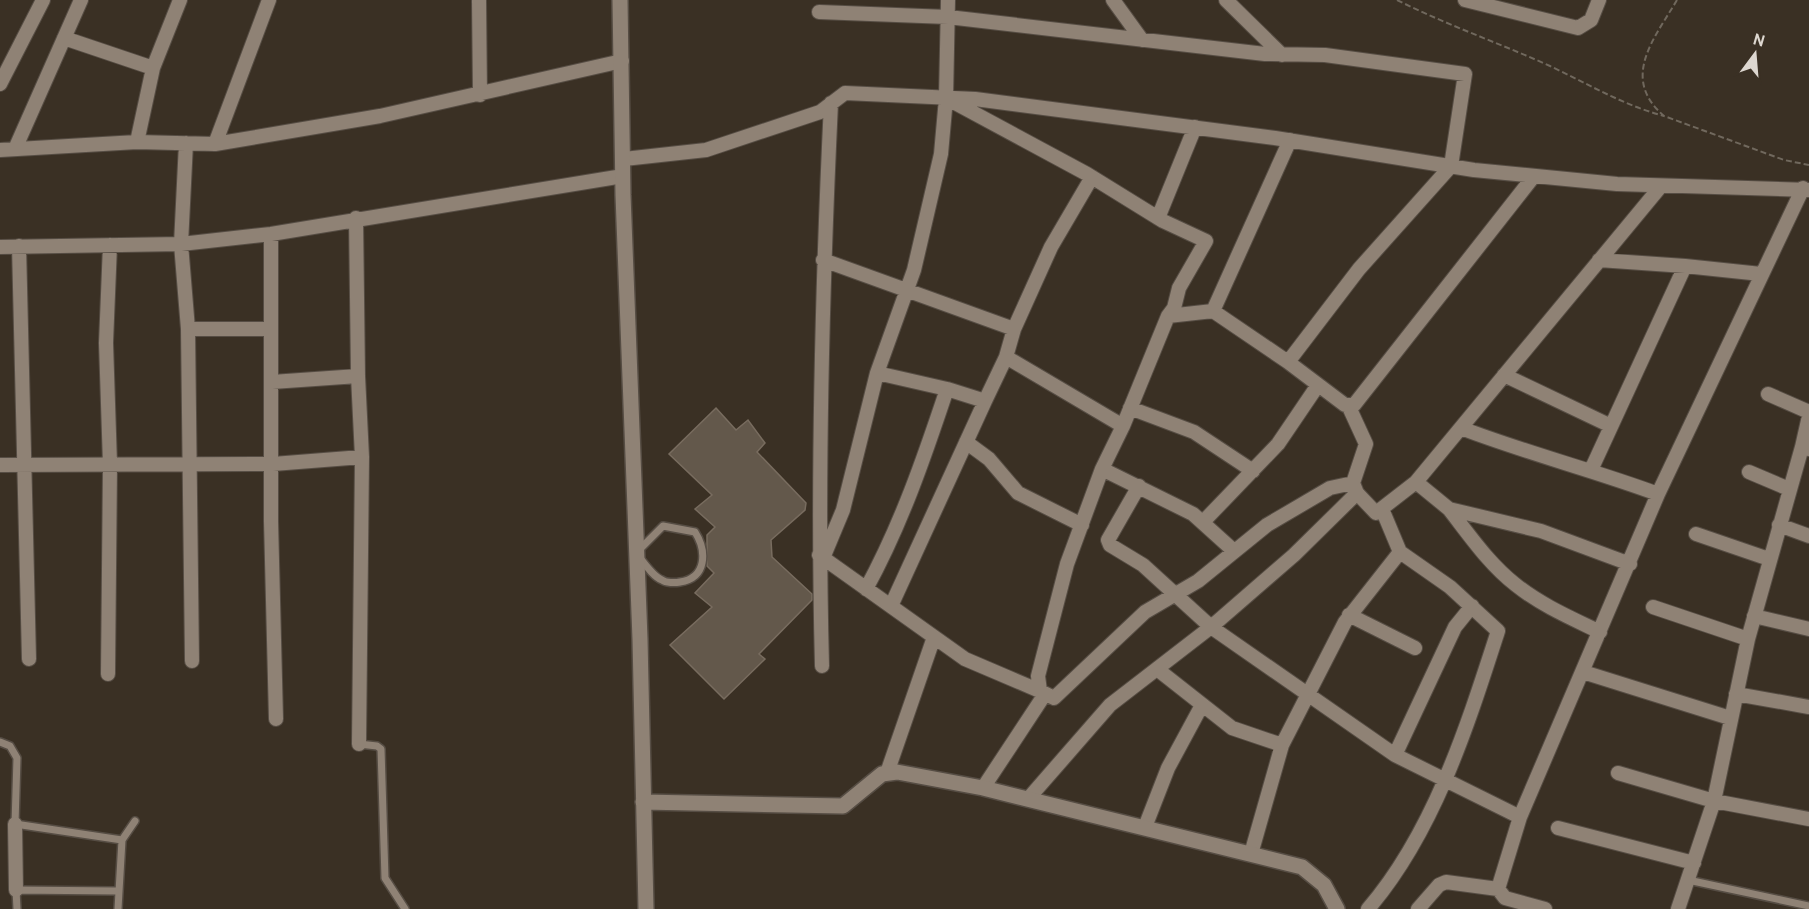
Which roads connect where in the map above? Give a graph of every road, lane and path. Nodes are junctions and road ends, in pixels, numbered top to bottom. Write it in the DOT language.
graph roads {
  1 [pos="43,0"];
  2 [pos="81,0"];
  3 [pos="180,0"];
  4 [pos="269,0"];
  5 [pos="479,0"];
  6 [pos="620,0"];
  7 [pos="948,0"];
  8 [pos="1113,0"];
  9 [pos="1226,0"];
  10 [pos="1397,0"];
  11 [pos="1465,0"];
  12 [pos="1599,0"];
  13 [pos="1677,0"];
  14 [pos="863,7"];
  15 [pos="819,12"];
  16 [pos="948,17"];
  17 [pos="64,38"];
  18 [pos="1142,40"];
  19 [pos="1282,55"];
  20 [pos="622,62"];
  21 [pos="153,68"];
  22 [pos="0,84"];
  23 [pos="480,95"];
  24 [pos="946,98"];
  25 [pos="831,103"];
  26 [pos="1664,116"];
  27 [pos="1195,127"];
  28 [pos="1290,140"];
  29 [pos="137,142"];
  30 [pos="186,143"];
  31 [pos="215,144"];
  32 [pos="15,149"];
  33 [pos="0,150"];
  34 [pos="624,159"];
  35 [pos="1809,165"];
  36 [pos="1451,166"];
  37 [pos="623,176"];
  38 [pos="1534,176"];
  39 [pos="1092,177"];
  40 [pos="1660,186"];
  41 [pos="1806,189"];
  42 [pos="356,218"];
  43 [pos="1158,218"];
  44 [pos="271,234"];
  45 [pos="181,244"];
  46 [pos="110,245"];
  47 [pos="19,246"];
  48 [pos="0,247"];
  49 [pos="823,260"];
  50 [pos="1599,260"];
  51 [pos="1684,266"];
  52 [pos="1761,274"];
  53 [pos="908,292"];
  54 [pos="1213,311"];
  55 [pos="1168,316"];
  56 [pos="189,329"];
  57 [pos="271,329"];
  58 [pos="1014,329"];
  59 [pos="1006,357"];
  60 [pos="1288,362"];
  61 [pos="877,373"];
  62 [pos="1504,375"];
  63 [pos="358,376"];
  64 [pos="272,382"];
  65 [pos="1318,385"];
  66 [pos="947,389"];
  67 [pos="1768,394"];
  68 [pos="984,402"];
  69 [pos="1348,407"];
  70 [pos="1130,408"];
  71 [pos="1809,414"];
  72 [pos="1123,426"];
  73 [pos="1611,426"];
  74 [pos="1461,428"];
  75 [pos="966,442"];
  76 [pos="1805,448"];
  77 [pos="362,457"];
  78 [pos="110,464"];
  79 [pos="188,464"];
  80 [pos="273,464"];
  81 [pos="0,465"];
  82 [pos="24,465"];
  83 [pos="1102,469"];
  84 [pos="1591,470"];
  85 [pos="1253,471"];
  86 [pos="1749,472"];
  87 [pos="1416,482"];
  88 [pos="1139,486"];
  89 [pos="1355,488"];
  90 [pos="1789,489"];
  91 [pos="1658,494"];
  92 [pos="1382,508"];
  93 [pos="1449,509"];
  94 [pos="1203,522"];
  95 [pos="1082,525"];
  96 [pos="1779,525"];
  97 [pos="1696,534"];
  98 [pos="1809,536"];
  99 [pos="1234,551"];
  100 [pos="1400,552"];
  101 [pos="636,553"];
  102 [pos="821,556"];
  103 [pos="1769,559"];
  104 [pos="1630,564"];
  105 [pos="867,589"];
  106 [pos="1175,595"];
  107 [pos="891,606"];
  108 [pos="1472,606"];
  109 [pos="1653,607"];
  110 [pos="1349,615"];
  111 [pos="1754,616"];
  112 [pos="1211,627"];
  113 [pos="1809,629"];
  114 [pos="1600,632"];
  115 [pos="934,637"];
  116 [pos="1748,639"];
  117 [pos="1415,648"];
  118 [pos="29,659"];
  119 [pos="192,661"];
  120 [pos="822,666"];
  121 [pos="1156,669"];
  122 [pos="1583,672"];
  123 [pos="108,674"];
  124 [pos="1042,693"];
  125 [pos="1736,694"];
  126 [pos="1310,695"];
  127 [pos="1202,705"];
  128 [pos="1809,707"];
  129 [pos="1730,718"];
  130 [pos="276,719"];
  131 [pos="0,742"];
  132 [pos="359,744"];
  133 [pos="1282,745"];
  134 [pos="1395,755"];
  135 [pos="886,773"];
  136 [pos="1618,773"];
  137 [pos="1443,781"];
  138 [pos="982,788"];
  139 [pos="1028,799"];
  140 [pos="1714,801"];
  141 [pos="643,802"];
  142 [pos="1520,817"];
  143 [pos="1809,819"];
  144 [pos="135,821"];
  145 [pos="15,824"];
  146 [pos="1145,827"];
  147 [pos="1558,828"];
  148 [pos="122,840"];
  149 [pos="1251,854"];
  150 [pos="1694,862"];
  151 [pos="1688,880"];
  152 [pos="1498,889"];
  153 [pos="16,890"];
  154 [pos="117,891"];
  155 [pos="1809,906"];
  156 [pos="1371,908"];
  157 [pos="17,909"];
  158 [pos="118,909"];
  159 [pos="405,909"];
  160 [pos="646,909"];
  161 [pos="1337,909"];
  162 [pos="1418,909"];
  163 [pos="1545,909"];
  164 [pos="1678,909"];
  1 -- 22 [label="street"];
  2 -- 17 [label="street"];
  3 -- 21 [label="street"];
  4 -- 31 [label="street"];
  5 -- 23 [label="street"];
  6 -- 20 [label="street"];
  7 -- 16 [label="street"];
  8 -- 18 [label="street"];
  9 -- 19 [label="street"];
  10 -- 26 [label="path"];
  11 -- 12 [label="street"];
  13 -- 26 [label="path"];
  14 -- 15 [label="street"];
  14 -- 16 [label="street"];
  16 -- 18 [label="street"];
  16 -- 24 [label="street"];
  17 -- 21 [label="street"];
  17 -- 32 [label="street"];
  18 -- 19 [label="street"];
  19 -- 36 [label="street"];
  20 -- 23 [label="street"];
  20 -- 34 [label="street"];
  21 -- 29 [label="street"];
  23 -- 31 [label="street"];
  24 -- 25 [label="street"];
  24 -- 27 [label="street"];
  24 -- 39 [label="street"];
  24 -- 53 [label="street"];
  25 -- 34 [label="street"];
  25 -- 49 [label="street"];
  26 -- 35 [label="path"];
  27 -- 28 [label="street"];
  27 -- 43 [label="street"];
  28 -- 36 [label="street"];
  28 -- 54 [label="street"];
  29 -- 30 [label="street"];
  29 -- 32 [label="street"];
  30 -- 31 [label="street"];
  30 -- 45 [label="street"];
  32 -- 33 [label="street"];
  34 -- 37 [label="street"];
  36 -- 38 [label="street"];
  36 -- 60 [label="street"];
  37 -- 42 [label="street"];
  37 -- 101 [label="street"];
  38 -- 40 [label="street"];
  38 -- 69 [label="street"];
  39 -- 43 [label="street"];
  39 -- 58 [label="street"];
  40 -- 41 [label="street"];
  40 -- 50 [label="street"];
  41 -- 52 [label="street"];
  42 -- 44 [label="street"];
  42 -- 63 [label="street"];
  43 -- 55 [label="street"];
  44 -- 45 [label="street"];
  44 -- 57 [label="street"];
  45 -- 46 [label="street"];
  45 -- 56 [label="street"];
  46 -- 47 [label="street"];
  46 -- 78 [label="street"];
  47 -- 48 [label="street"];
  47 -- 82 [label="street"];
  49 -- 53 [label="street"];
  49 -- 102 [label="street"];
  50 -- 51 [label="street"];
  50 -- 62 [label="street"];
  51 -- 52 [label="street"];
  51 -- 73 [label="street"];
  52 -- 91 [label="street"];
  53 -- 58 [label="street"];
  53 -- 61 [label="street"];
  54 -- 55 [label="street"];
  54 -- 60 [label="street"];
  55 -- 70 [label="street"];
  56 -- 57 [label="street"];
  56 -- 79 [label="street"];
  57 -- 64 [label="street"];
  58 -- 59 [label="street"];
  59 -- 68 [label="street"];
  59 -- 72 [label="street"];
  60 -- 65 [label="street"];
  61 -- 66 [label="street"];
  61 -- 102 [label="street"];
  62 -- 73 [label="street"];
  62 -- 74 [label="street"];
  63 -- 64 [label="street"];
  63 -- 77 [label="street"];
  64 -- 80 [label="street"];
  65 -- 69 [label="street"];
  65 -- 85 [label="street"];
  66 -- 68 [label="street"];
  66 -- 105 [label="street"];
  67 -- 71 [label="street"];
  68 -- 75 [label="street"];
  69 -- 89 [label="street"];
  70 -- 72 [label="street"];
  70 -- 85 [label="street"];
  71 -- 76 [label="street"];
  72 -- 83 [label="street"];
  73 -- 84 [label="street"];
  74 -- 84 [label="street"];
  74 -- 87 [label="street"];
  75 -- 95 [label="street"];
  75 -- 107 [label="street"];
  76 -- 90 [label="street"];
  77 -- 80 [label="street"];
  77 -- 132 [label="street"];
  78 -- 79 [label="street"];
  78 -- 82 [label="street"];
  78 -- 123 [label="street"];
  79 -- 80 [label="street"];
  79 -- 119 [label="street"];
  80 -- 130 [label="street"];
  81 -- 82 [label="street"];
  82 -- 118 [label="street"];
  83 -- 88 [label="street"];
  83 -- 95 [label="street"];
  84 -- 91 [label="street"];
  85 -- 94 [label="street"];
  86 -- 90 [label="street"];
  87 -- 92 [label="street"];
  87 -- 93 [label="street"];
  88 -- 94 [label="street"];
  88 -- 106 [label="street"];
  89 -- 92 [label="street"];
  89 -- 99 [label="street"];
  89 -- 112 [label="street"];
  90 -- 96 [label="street"];
  91 -- 104 [label="street"];
  92 -- 100 [label="street"];
  93 -- 104 [label="street"];
  93 -- 114 [label="street"];
  94 -- 99 [label="street"];
  95 -- 124 [label="street"];
  96 -- 98 [label="street"];
  96 -- 103 [label="street"];
  97 -- 103 [label="street"];
  99 -- 106 [label="street"];
  100 -- 108 [label="street"];
  100 -- 110 [label="street"];
  101 -- 101 [label="lane"];
  101 -- 141 [label="street"];
  102 -- 105 [label="street"];
  102 -- 120 [label="street"];
  103 -- 111 [label="street"];
  104 -- 114 [label="street"];
  105 -- 107 [label="street"];
  106 -- 112 [label="street"];
  106 -- 124 [label="street"];
  107 -- 115 [label="street"];
  108 -- 134 [label="street"];
  108 -- 137 [label="street"];
  109 -- 116 [label="street"];
  110 -- 117 [label="street"];
  110 -- 126 [label="street"];
  111 -- 113 [label="street"];
  111 -- 116 [label="street"];
  112 -- 121 [label="street"];
  112 -- 126 [label="street"];
  114 -- 122 [label="street"];
  115 -- 124 [label="street"];
  115 -- 135 [label="street"];
  116 -- 125 [label="street"];
  121 -- 127 [label="street"];
  121 -- 139 [label="street"];
  122 -- 129 [label="street"];
  122 -- 142 [label="street"];
  124 -- 138 [label="street"];
  125 -- 128 [label="street"];
  125 -- 129 [label="street"];
  126 -- 133 [label="street"];
  126 -- 134 [label="street"];
  127 -- 133 [label="street"];
  127 -- 146 [label="street"];
  129 -- 140 [label="street"];
  131 -- 145 [label="lane"];
  132 -- 159 [label="lane"];
  133 -- 149 [label="street"];
  134 -- 137 [label="street"];
  135 -- 138 [label="street"];
  135 -- 141 [label="street"];
  136 -- 140 [label="street"];
  137 -- 142 [label="street"];
  137 -- 156 [label="street"];
  138 -- 139 [label="street"];
  139 -- 146 [label="street"];
  140 -- 143 [label="street"];
  140 -- 150 [label="street"];
  141 -- 160 [label="street"];
  142 -- 152 [label="street"];
  144 -- 148 [label="lane"];
  145 -- 148 [label="lane"];
  145 -- 153 [label="street"];
  146 -- 149 [label="street"];
  147 -- 150 [label="street"];
  148 -- 154 [label="lane"];
  149 -- 161 [label="street"];
  150 -- 151 [label="street"];
  151 -- 155 [label="lane"];
  151 -- 164 [label="street"];
  152 -- 162 [label="street"];
  152 -- 163 [label="street"];
  153 -- 154 [label="lane"];
  153 -- 157 [label="lane"];
  154 -- 158 [label="lane"];
}
